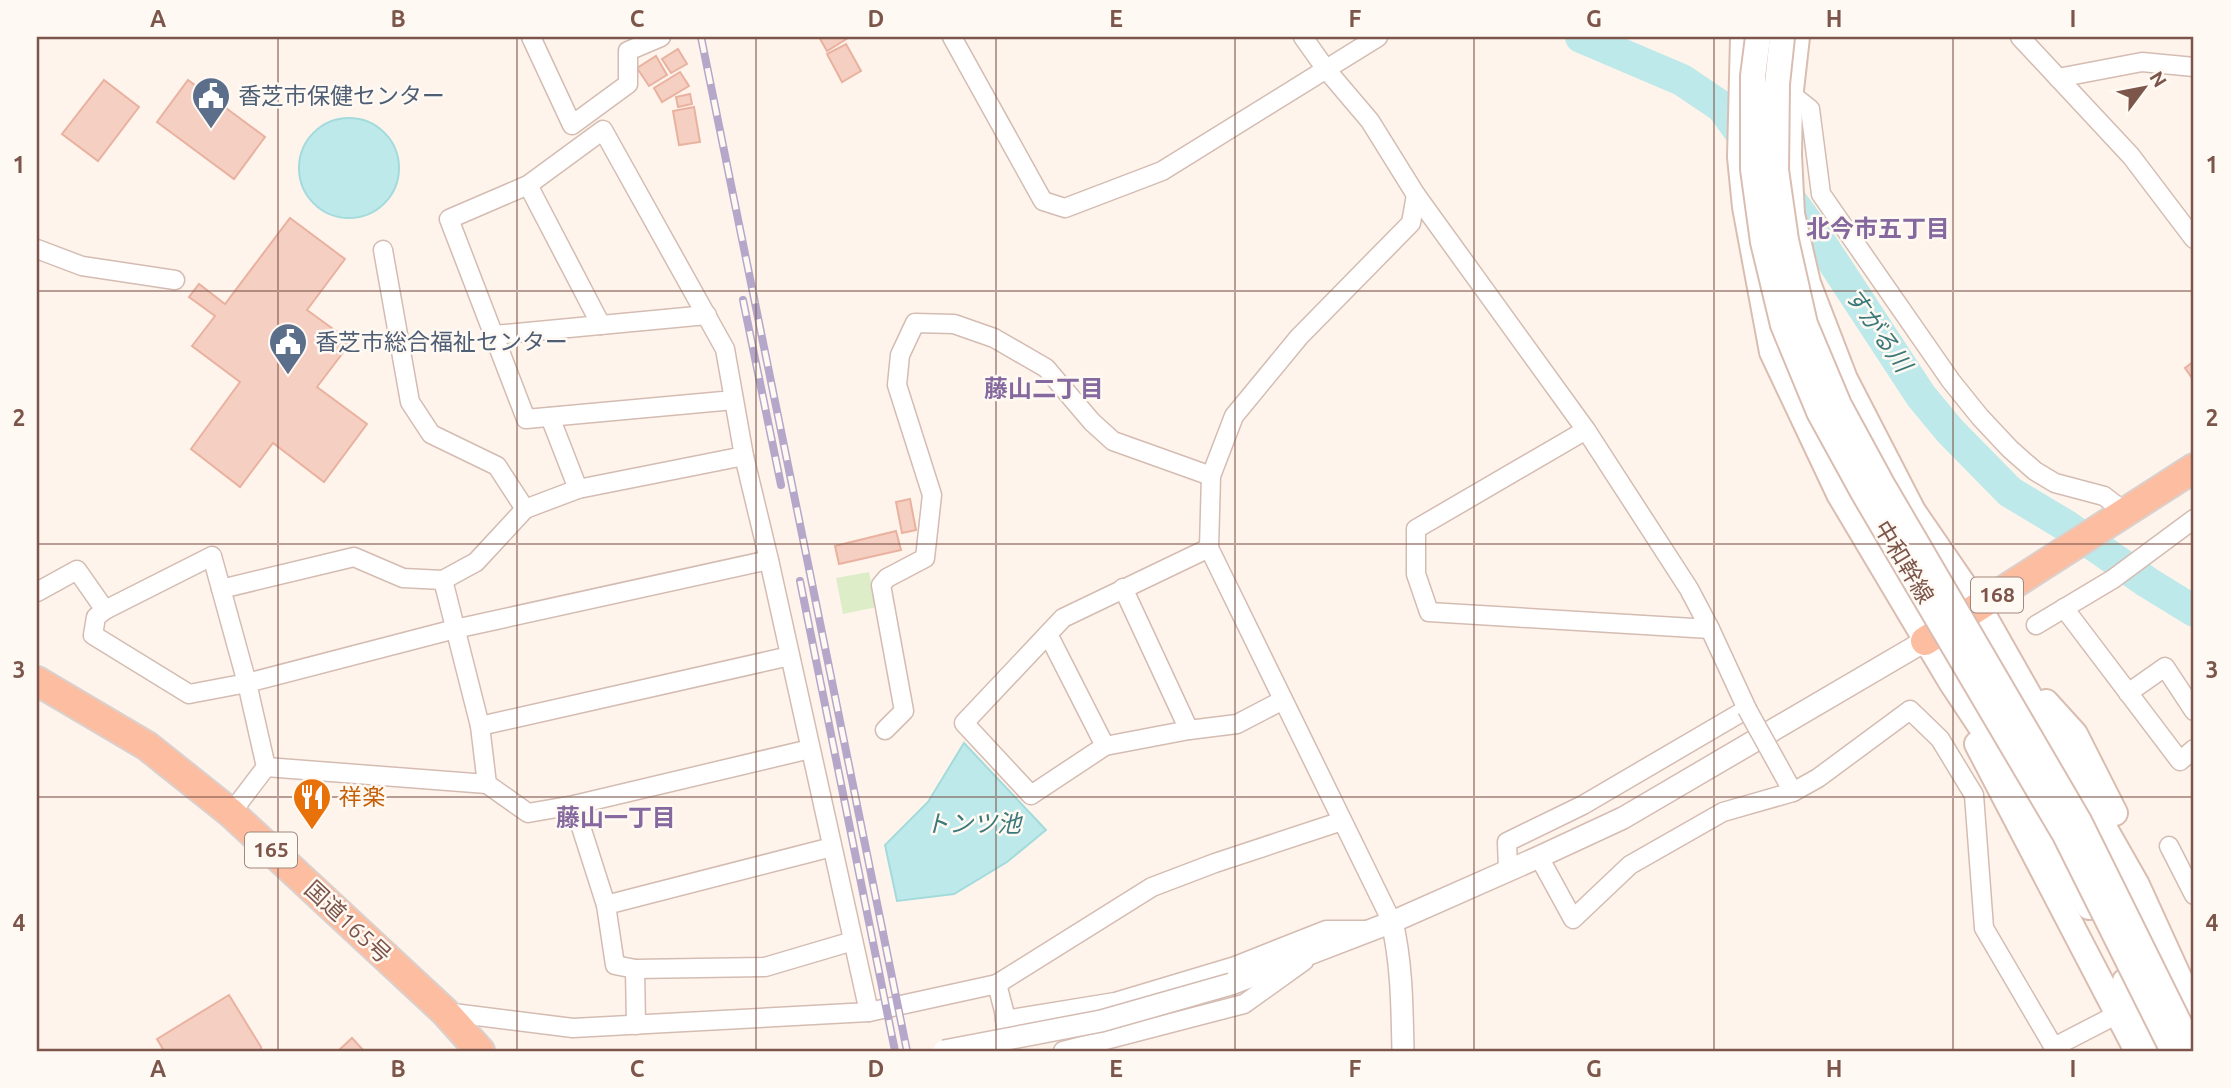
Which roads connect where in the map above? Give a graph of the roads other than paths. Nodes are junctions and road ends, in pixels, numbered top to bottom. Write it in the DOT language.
graph roads {
  1 [pos="531,37"];
  2 [pos="661,37"];
  3 [pos="953,37"];
  4 [pos="1303,37"];
  5 [pos="1378,37"];
  6 [pos="1744,37"];
  7 [pos="1758,37"];
  8 [pos="1782,37"];
  9 [pos="1797,37"];
  10 [pos="2020,37"];
  11 [pos="2194,67"];
  12 [pos="1325,68"];
  13 [pos="2058,78"];
  14 [pos="1791,94"];
  15 [pos="528,185"];
  16 [pos="1416,195"];
  17 [pos="2194,239"];
  18 [pos="37,248"];
  19 [pos="383,250"];
  20 [pos="175,281"];
  21 [pos="707,315"];
  22 [pos="601,325"];
  23 [pos="494,335"];
  24 [pos="734,400"];
  25 [pos="550,417"];
  26 [pos="1586,430"];
  27 [pos="744,456"];
  28 [pos="2194,468"];
  29 [pos="1210,476"];
  30 [pos="578,489"];
  31 [pos="525,509"];
  32 [pos="2115,518"];
  33 [pos="2194,519"];
  34 [pos="1209,548"];
  35 [pos="769,560"];
  36 [pos="443,580"];
  37 [pos="1124,588"];
  38 [pos="221,589"];
  39 [pos="37,592"];
  40 [pos="1979,607"];
  41 [pos="2064,608"];
  42 [pos="105,610"];
  43 [pos="2036,625"];
  44 [pos="455,629"];
  45 [pos="1710,629"];
  46 [pos="1048,634"];
  47 [pos="1925,640"];
  48 [pos="790,656"];
  49 [pos="2015,667"];
  50 [pos="37,681"];
  51 [pos="247,683"];
  52 [pos="1953,685"];
  53 [pos="2128,693"];
  54 [pos="1283,700"];
  55 [pos="1746,709"];
  56 [pos="2194,711"];
  57 [pos="480,726"];
  58 [pos="885,730"];
  59 [pos="1189,730"];
  60 [pos="1105,746"];
  61 [pos="2194,749"];
  62 [pos="810,750"];
  63 [pos="266,767"];
  64 [pos="487,784"];
  65 [pos="1793,792"];
  66 [pos="574,805"];
  67 [pos="231,813"];
  68 [pos="1342,821"];
  69 [pos="2169,846"];
  70 [pos="832,847"];
  71 [pos="1539,857"];
  72 [pos="1508,870"];
  73 [pos="2137,885"];
  74 [pos="2194,895"];
  75 [pos="606,905"];
  76 [pos="2094,914"];
  77 [pos="1392,922"];
  78 [pos="1370,930"];
  79 [pos="853,942"];
  80 [pos="1321,949"];
  81 [pos="635,969"];
  82 [pos="2194,971"];
  83 [pos="997,984"];
  84 [pos="2194,1010"];
  85 [pos="444,1012"];
  86 [pos="869,1012"];
  87 [pos="2118,1014"];
  88 [pos="1006,1020"];
  89 [pos="636,1025"];
  90 [pos="2055,1049"];
  91 [pos="480,1051"];
  92 [pos="944,1051"];
  93 [pos="1009,1051"];
  94 [pos="1063,1051"];
  95 [pos="1403,1051"];
  96 [pos="2137,1051"];
  97 [pos="2158,1051"];
  98 [pos="2174,1051"];
  99 [pos="2193,1051"];
  1 -- 2 [label="street"];
  3 -- 12 [label="street"];
  4 -- 12 [label="street"];
  5 -- 12 [label="street"];
  6 -- 47 [label="main road"];
  7 -- 98 [label="main road, 中和幹線, bridge"];
  8 -- 99 [label="main road, 中和幹線, bridge"];
  9 -- 14 [label="main road"];
  10 -- 13 [label="street"];
  11 -- 13 [label="street"];
  12 -- 16 [label="street"];
  13 -- 17 [label="street"];
  14 -- 32 [label="street"];
  14 -- 40 [label="main road"];
  15 -- 21 [label="street"];
  15 -- 22 [label="street"];
  15 -- 23 [label="street"];
  16 -- 26 [label="street"];
  16 -- 29 [label="street"];
  18 -- 20 [label="street"];
  19 -- 31 [label="street"];
  21 -- 22 [label="street"];
  21 -- 24 [label="street"];
  22 -- 23 [label="street"];
  23 -- 25 [label="street"];
  24 -- 25 [label="street"];
  24 -- 27 [label="street"];
  25 -- 30 [label="street"];
  26 -- 45 [label="street"];
  26 -- 45 [label="street"];
  27 -- 30 [label="street"];
  27 -- 35 [label="street"];
  28 -- 32 [label="highway, 168"];
  29 -- 34 [label="street"];
  29 -- 58 [label="street"];
  30 -- 31 [label="street"];
  31 -- 36 [label="street"];
  32 -- 40 [label="highway, 168"];
  33 -- 41 [label="street"];
  34 -- 37 [label="street"];
  34 -- 54 [label="street"];
  35 -- 44 [label="street"];
  35 -- 48 [label="street"];
  36 -- 38 [label="street"];
  36 -- 44 [label="street"];
  37 -- 46 [label="street"];
  37 -- 59 [label="street"];
  38 -- 42 [label="street"];
  38 -- 51 [label="street"];
  39 -- 42 [label="street"];
  40 -- 47 [label="highway, 168"];
  40 -- 49 [label="main road"];
  41 -- 43 [label="street"];
  41 -- 53 [label="street"];
  42 -- 51 [label="street"];
  44 -- 51 [label="street"];
  44 -- 57 [label="street"];
  45 -- 55 [label="street"];
  46 -- 60 [label="street"];
  46 -- 60 [label="street"];
  47 -- 52 [label="main road"];
  47 -- 71 [label="street"];
  48 -- 57 [label="street"];
  48 -- 62 [label="street"];
  49 -- 73 [label="main road"];
  49 -- 82 [label="main road"];
  50 -- 67 [label="highway, 国道165号 / 165"];
  51 -- 63 [label="street"];
  52 -- 76 [label="main road"];
  52 -- 87 [label="main road"];
  53 -- 56 [label="street"];
  53 -- 61 [label="street"];
  54 -- 59 [label="street"];
  54 -- 68 [label="street"];
  55 -- 65 [label="street, bridge"];
  55 -- 72 [label="street"];
  57 -- 64 [label="street"];
  59 -- 60 [label="street"];
  62 -- 66 [label="street"];
  62 -- 70 [label="street"];
  63 -- 64 [label="street"];
  63 -- 67 [label="street"];
  64 -- 66 [label="street"];
  65 -- 71 [label="street"];
  65 -- 90 [label="street"];
  66 -- 75 [label="street"];
  67 -- 85 [label="highway, 国道165号 / 165"];
  68 -- 77 [label="street"];
  68 -- 83 [label="street"];
  69 -- 74 [label="street"];
  70 -- 75 [label="street"];
  70 -- 79 [label="street"];
  71 -- 72 [label="street"];
  72 -- 77 [label="street"];
  73 -- 84 [label="main road"];
  73 -- 99 [label="main road"];
  75 -- 81 [label="street"];
  76 -- 97 [label="main road"];
  76 -- 98 [label="main road"];
  77 -- 78 [label="street"];
  77 -- 95 [label="street"];
  78 -- 80 [label="street"];
  78 -- 88 [label="street"];
  79 -- 81 [label="street"];
  79 -- 86 [label="street"];
  80 -- 92 [label="street, bridge"];
  80 -- 94 [label="street"];
  81 -- 89 [label="street"];
  83 -- 86 [label="street"];
  83 -- 88 [label="street"];
  85 -- 89 [label="street"];
  85 -- 91 [label="highway, 国道165号 / 165"];
  86 -- 89 [label="street"];
  87 -- 90 [label="street"];
  87 -- 96 [label="main road"];
  88 -- 93 [label="street"];
}
